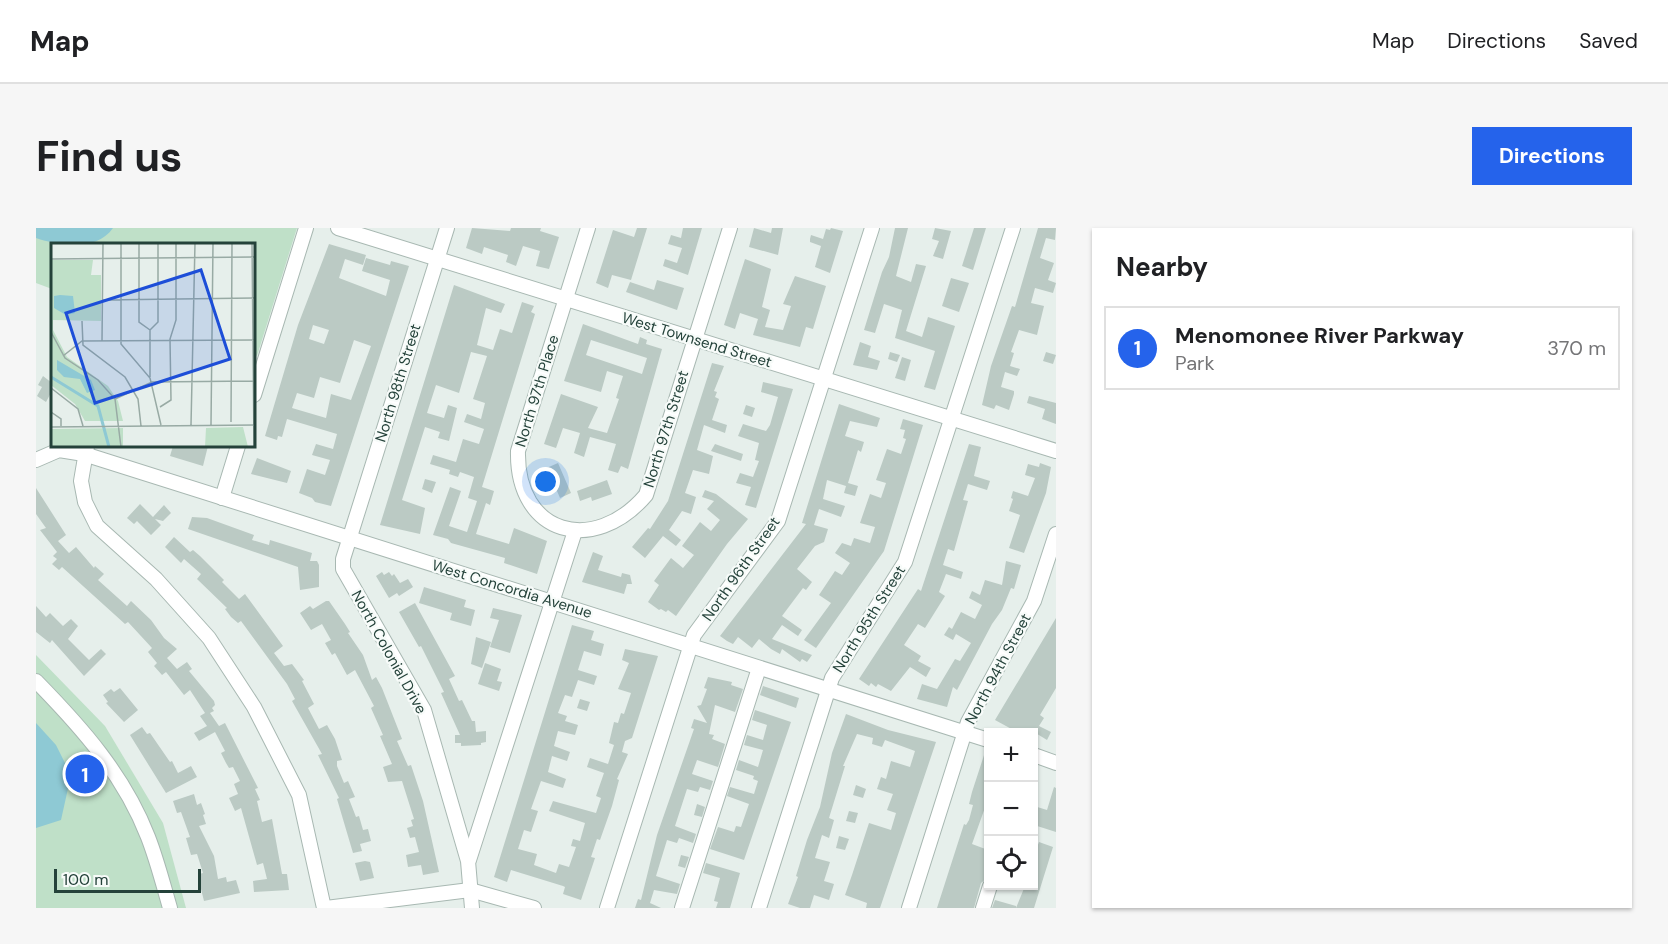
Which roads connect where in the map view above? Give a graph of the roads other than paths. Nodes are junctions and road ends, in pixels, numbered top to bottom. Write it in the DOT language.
graph roads {
  1 [pos="306,228"];
  2 [pos="338,228"];
  3 [pos="447,228"];
  4 [pos="588,228"];
  5 [pos="730,228"];
  6 [pos="872,228"];
  7 [pos="1013,228"];
  8 [pos="437,259"];
  9 [pos="565,299"];
  10 [pos="694,339"];
  11 [pos="824,378"];
  12 [pos="255,392"];
  13 [pos="953,418"];
  14 [pos="238,447"];
  15 [pos="86,450"];
  16 [pos="1056,451"];
  17 [pos="36,460"];
  18 [pos="222,498"];
  19 [pos="575,531"];
  20 [pos="1056,534"];
  21 [pos="350,537"];
  22 [pos="554,602"];
  23 [pos="690,645"];
  24 [pos="759,668"];
  25 [pos="36,681"];
  26 [pos="827,690"];
  27 [pos="964,733"];
  28 [pos="984,740"];
  29 [pos="1038,756"];
  30 [pos="1056,763"];
  31 [pos="468,861"];
  32 [pos="470,890"];
  33 [pos="988,890"];
  34 [pos="170,908"];
  35 [pos="326,908"];
  36 [pos="472,908"];
  37 [pos="534,908"];
  38 [pos="607,908"];
  39 [pos="682,908"];
  40 [pos="759,908"];
  41 [pos="909,908"];
  42 [pos="983,908"];
  1 -- 12 [label="street"];
  2 -- 8 [label="street, West Townsend Street"];
  3 -- 8 [label="street, North 98th Street"];
  4 -- 9 [label="street, North 97th Place"];
  5 -- 10 [label="street, North 97th Street"];
  6 -- 11 [label="street, North 96th Street"];
  7 -- 13 [label="street, North 95th Street"];
  8 -- 9 [label="street, West Townsend Street"];
  8 -- 21 [label="street, North 98th Street"];
  9 -- 10 [label="street, West Townsend Street"];
  9 -- 19 [label="street, North 97th Place"];
  10 -- 11 [label="street, West Townsend Street"];
  10 -- 19 [label="street, North 97th Street"];
  11 -- 13 [label="street, West Townsend Street"];
  11 -- 23 [label="street, North 96th Street"];
  13 -- 16 [label="street, West Townsend Street"];
  13 -- 26 [label="street, North 95th Street"];
  14 -- 18 [label="street"];
  15 -- 17 [label="street, West Concordia Avenue"];
  15 -- 18 [label="street, West Concordia Avenue"];
  15 -- 35 [label="street"];
  18 -- 21 [label="street, West Concordia Avenue"];
  19 -- 22 [label="street"];
  20 -- 27 [label="street, North 94th Street"];
  21 -- 22 [label="street, West Concordia Avenue"];
  21 -- 31 [label="street, North Colonial Drive"];
  22 -- 23 [label="street, West Concordia Avenue"];
  22 -- 31 [label="street"];
  23 -- 24 [label="street, West Concordia Avenue"];
  23 -- 38 [label="street, North 96th Street"];
  24 -- 26 [label="street, West Concordia Avenue"];
  24 -- 39 [label="street"];
  25 -- 34 [label="street"];
  26 -- 27 [label="street, West Concordia Avenue"];
  26 -- 40 [label="street, North 95th Street"];
  27 -- 28 [label="street, West Concordia Avenue"];
  27 -- 41 [label="street, North 94th Street"];
  29 -- 30 [label="street"];
  31 -- 32 [label="street, North Colonial Drive"];
  32 -- 35 [label="street"];
  32 -- 36 [label="street, North Colonial Drive"];
  32 -- 37 [label="street"];
  33 -- 42 [label="street"];
}
